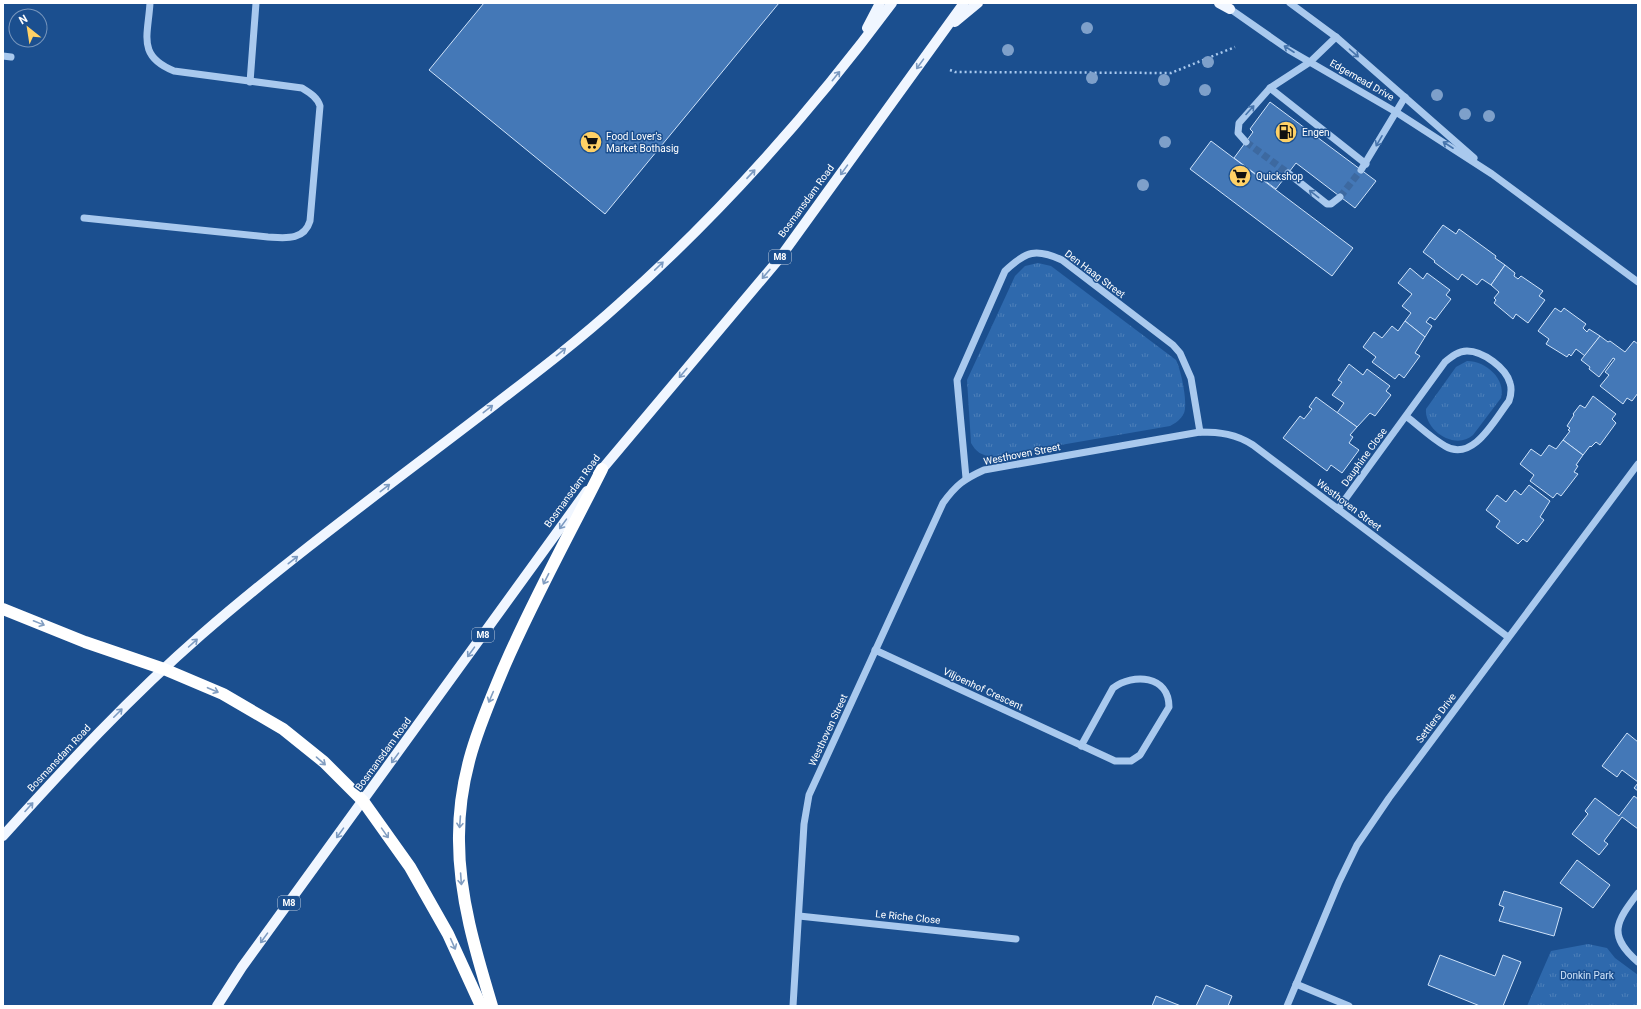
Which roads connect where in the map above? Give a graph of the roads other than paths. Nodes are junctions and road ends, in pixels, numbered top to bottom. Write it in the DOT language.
graph roads {
  1 [pos="150,3"];
  2 [pos="256,3"];
  3 [pos="880,3"];
  4 [pos="892,3"];
  5 [pos="964,3"];
  6 [pos="978,3"];
  7 [pos="1219,3"];
  8 [pos="1290,3"];
  9 [pos="1226,6"];
  10 [pos="943,33"];
  11 [pos="1336,37"];
  12 [pos="3,56"];
  13 [pos="852,56"];
  14 [pos="11,57"];
  15 [pos="1310,62"];
  16 [pos="250,82"];
  17 [pos="1270,88"];
  18 [pos="1405,97"];
  19 [pos="1396,112"];
  20 [pos="1246,142"];
  21 [pos="1366,164"];
  22 [pos="1361,170"];
  23 [pos="1288,173"];
  24 [pos="1492,174"];
  25 [pos="1340,197"];
  26 [pos="84,218"];
  27 [pos="1638,282"];
  28 [pos="1406,416"];
  29 [pos="1200,432"];
  30 [pos="1638,464"];
  31 [pos="602,469"];
  32 [pos="966,478"];
  33 [pos="1338,509"];
  34 [pos="3,609"];
  35 [pos="1508,637"];
  36 [pos="875,650"];
  37 [pos="164,669"];
  38 [pos="1082,746"];
  39 [pos="363,801"];
  40 [pos="3,836"];
  41 [pos="1638,893"];
  42 [pos="799,916"];
  43 [pos="1016,939"];
  44 [pos="1638,962"];
  45 [pos="1296,984"];
  46 [pos="217,1006"];
  47 [pos="481,1006"];
  48 [pos="492,1006"];
  49 [pos="793,1006"];
  50 [pos="1287,1006"];
  51 [pos="1349,1006"];
  1 -- 16 [label="street"];
  2 -- 16 [label="street"];
  3 -- 13 [label="main road"];
  4 -- 13 [label="main road, Bosmansdam Road"];
  5 -- 10 [label="main road, Bosmansdam Road / M8"];
  6 -- 10 [label="main road"];
  7 -- 9 [label="main road"];
  8 -- 11 [label="street, Edgemead Drive"];
  15 -- 9 [label="street, Edgemead Drive, one-way"];
  10 -- 31 [label="main road, Bosmansdam Road / M8, one-way"];
  11 -- 15 [label="street"];
  11 -- 18 [label="street, Edgemead Drive, one-way"];
  12 -- 14 [label="street"];
  37 -- 13 [label="main road, Bosmansdam Road, one-way"];
  15 -- 17 [label="street"];
  15 -- 19 [label="street, Edgemead Drive"];
  16 -- 26 [label="street"];
  20 -- 17 [label="street, one-way"];
  17 -- 21 [label="street"];
  18 -- 19 [label="street"];
  18 -- 24 [label="street, Edgemead Drive"];
  19 -- 21 [label="street, one-way"];
  24 -- 19 [label="street, Edgemead Drive, one-way"];
  21 -- 22 [label="street"];
  25 -- 23 [label="street, one-way"];
  24 -- 27 [label="street, Edgemead Drive"];
  28 -- 28 [label="street, Dauphine Close"];
  28 -- 33 [label="street, Dauphine Close"];
  29 -- 32 [label="street, Westhoven Street"];
  29 -- 32 [label="street, Den Haag Street"];
  29 -- 33 [label="street, Westhoven Street"];
  30 -- 35 [label="street, Settlers Drive"];
  31 -- 39 [label="main road, Bosmansdam Road / M8, one-way"];
  31 -- 48 [label="highway, one-way"];
  32 -- 36 [label="street, Westhoven Street"];
  33 -- 35 [label="street, Westhoven Street"];
  34 -- 37 [label="highway, one-way"];
  35 -- 45 [label="street, Settlers Drive"];
  36 -- 38 [label="street, Viljoenhof Crescent"];
  36 -- 42 [label="street, Westhoven Street"];
  37 -- 39 [label="highway, one-way"];
  40 -- 37 [label="main road, Bosmansdam Road, one-way"];
  38 -- 38 [label="street, Viljoenhof Crescent"];
  39 -- 46 [label="main road, Bosmansdam Road / M8, one-way"];
  39 -- 47 [label="highway, one-way"];
  41 -- 44 [label="street"];
  42 -- 43 [label="street, Le Riche Close"];
  42 -- 49 [label="street, Westhoven Street"];
  45 -- 50 [label="street, Settlers Drive"];
  45 -- 51 [label="street"];
}
